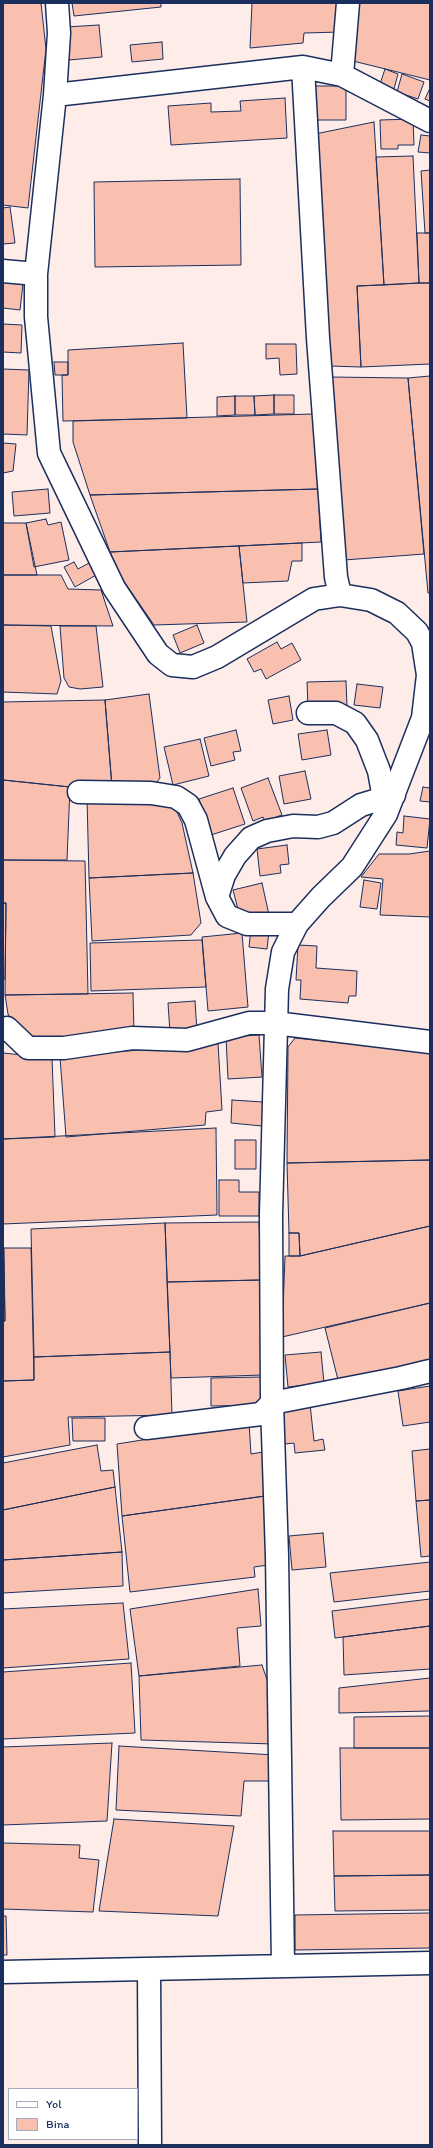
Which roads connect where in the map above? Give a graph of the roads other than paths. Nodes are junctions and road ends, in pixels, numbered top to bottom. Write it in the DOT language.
graph roads {
  1 [pos="57,3"];
  2 [pos="348,3"];
  3 [pos="303,67"];
  4 [pos="342,75"];
  5 [pos="55,95"];
  6 [pos="430,121"];
  7 [pos="3,271"];
  8 [pos="36,274"];
  9 [pos="340,595"];
  10 [pos="423,632"];
  11 [pos="308,713"];
  12 [pos="79,792"];
  13 [pos="389,797"];
  14 [pos="217,897"];
  15 [pos="297,924"];
  16 [pos="275,1023"];
  17 [pos="7,1028"];
  18 [pos="430,1042"];
  19 [pos="430,1371"];
  20 [pos="272,1403"];
  21 [pos="146,1428"];
  22 [pos="430,1964"];
  23 [pos="283,1965"];
  24 [pos="149,1969"];
  25 [pos="3,1972"];
  26 [pos="150,2145"];
  1 -- 5 [label="street"];
  2 -- 4 [label="street"];
  3 -- 4 [label="street"];
  3 -- 5 [label="street"];
  3 -- 9 [label="street"];
  4 -- 6 [label="street"];
  5 -- 8 [label="street"];
  7 -- 8 [label="street"];
  8 -- 9 [label="street"];
  9 -- 10 [label="street"];
  10 -- 13 [label="street"];
  11 -- 13 [label="street"];
  12 -- 14 [label="street"];
  13 -- 14 [label="street"];
  13 -- 15 [label="street"];
  14 -- 15 [label="street"];
  15 -- 16 [label="street"];
  16 -- 17 [label="street"];
  16 -- 18 [label="street"];
  16 -- 20 [label="street"];
  19 -- 20 [label="street"];
  20 -- 21 [label="street"];
  20 -- 23 [label="street"];
  22 -- 23 [label="street"];
  23 -- 24 [label="street"];
  24 -- 25 [label="street"];
  24 -- 26 [label="street"];
}
